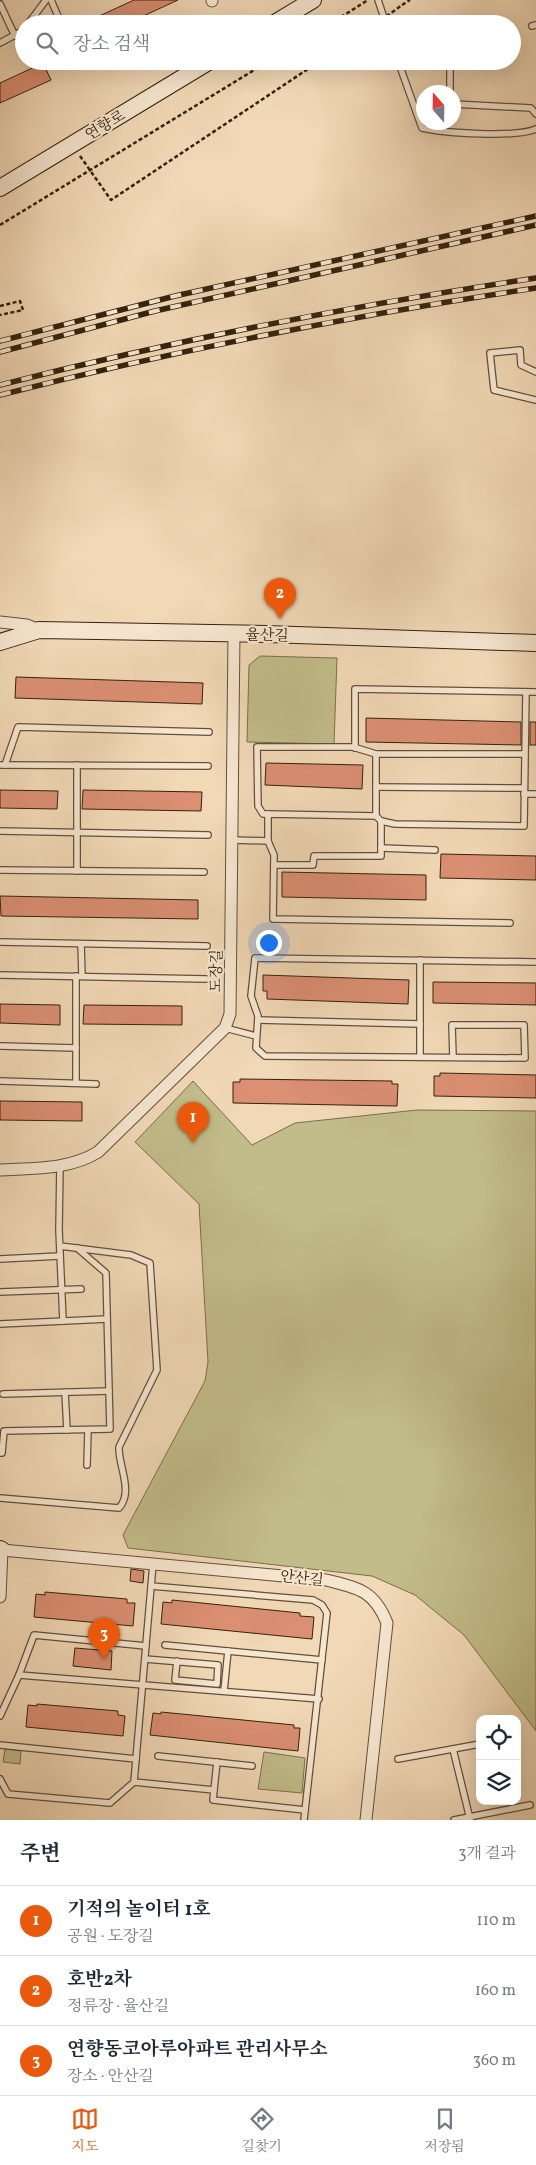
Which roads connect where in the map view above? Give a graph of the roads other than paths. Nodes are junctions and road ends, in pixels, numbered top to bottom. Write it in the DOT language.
graph roads {
  1 [pos="46,0"];
  2 [pos="51,0"];
  3 [pos="313,0"];
  4 [pos="378,0"];
  5 [pos="0,4"];
  6 [pos="35,15"];
  7 [pos="57,15"];
  8 [pos="288,15"];
  9 [pos="383,15"];
  10 [pos="15,36"];
  11 [pos="0,43"];
  12 [pos="195,70"];
  13 [pos="401,70"];
  14 [pos="450,70"];
  15 [pos="450,85"];
  16 [pos="461,104"];
  17 [pos="536,114"];
  18 [pos="536,128"];
  19 [pos="0,188"];
  20 [pos="536,372"];
  21 [pos="536,400"];
  22 [pos="0,622"];
  23 [pos="38,630"];
  24 [pos="234,634"];
  25 [pos="0,642"];
  26 [pos="536,643"];
  27 [pos="526,692"];
  28 [pos="536,692"];
  29 [pos="209,732"];
  30 [pos="355,748"];
  31 [pos="376,754"];
  32 [pos="524,754"];
  33 [pos="77,764"];
  34 [pos="2,765"];
  35 [pos="208,766"];
  36 [pos="376,787"];
  37 [pos="524,791"];
  38 [pos="536,794"];
  39 [pos="268,814"];
  40 [pos="376,816"];
  41 [pos="381,821"];
  42 [pos="0,831"];
  43 [pos="77,833"];
  44 [pos="208,835"];
  45 [pos="233,840"];
  46 [pos="268,841"];
  47 [pos="381,848"];
  48 [pos="435,850"];
  49 [pos="274,865"];
  50 [pos="0,870"];
  51 [pos="77,871"];
  52 [pos="204,872"];
  53 [pos="510,923"];
  54 [pos="0,942"];
  55 [pos="81,944"];
  56 [pos="207,946"];
  57 [pos="420,960"];
  58 [pos="536,962"];
  59 [pos="0,975"];
  60 [pos="79,976"];
  61 [pos="206,979"];
  62 [pos="258,1020"];
  63 [pos="420,1024"];
  64 [pos="225,1028"];
  65 [pos="256,1036"];
  66 [pos="0,1046"];
  67 [pos="76,1048"];
  68 [pos="420,1057"];
  69 [pos="453,1057"];
  70 [pos="0,1081"];
  71 [pos="76,1083"];
  72 [pos="96,1084"];
  73 [pos="60,1165"];
  74 [pos="0,1170"];
  75 [pos="60,1246"];
  76 [pos="77,1248"];
  77 [pos="60,1256"];
  78 [pos="0,1259"];
  79 [pos="81,1289"];
  80 [pos="62,1290"];
  81 [pos="0,1292"];
  82 [pos="107,1319"];
  83 [pos="63,1321"];
  84 [pos="0,1324"];
  85 [pos="109,1391"];
  86 [pos="65,1392"];
  87 [pos="3,1394"];
  88 [pos="67,1430"];
  89 [pos="88,1430"];
  90 [pos="0,1453"];
  91 [pos="86,1465"];
  92 [pos="0,1498"];
  93 [pos="1,1550"];
  94 [pos="153,1564"];
  95 [pos="151,1586"];
  96 [pos="0,1598"];
  97 [pos="165,1645"];
  98 [pos="146,1646"];
  99 [pos="228,1651"];
  100 [pos="145,1659"];
  101 [pos="322,1660"];
  102 [pos="177,1661"];
  103 [pos="19,1674"];
  104 [pos="143,1684"];
  105 [pos="224,1691"];
  106 [pos="319,1699"];
  107 [pos="0,1716"];
  108 [pos="0,1744"];
  109 [pos="476,1745"];
  110 [pos="453,1749"];
  111 [pos="158,1756"];
  112 [pos="136,1759"];
  113 [pos="398,1759"];
  114 [pos="217,1762"];
  115 [pos="252,1766"];
  116 [pos="0,1779"];
  117 [pos="134,1782"];
  118 [pos="214,1790"];
  119 [pos="530,1805"];
  120 [pos="305,1810"];
  121 [pos="470,1818"];
  122 [pos="304,1820"];
  123 [pos="366,1820"];
  124 [pos="454,1820"];
  1 -- 6 [label="lane"];
  2 -- 7 [label="lane"];
  3 -- 8 [label="street"];
  4 -- 9 [label="lane"];
  5 -- 10 [label="lane"];
  10 -- 11 [label="lane"];
  12 -- 19 [label="street, 연향로"];
  13 -- 18 [label="lane"];
  14 -- 15 [label="lane"];
  16 -- 17 [label="lane"];
  20 -- 21 [label="lane"];
  22 -- 23 [label="street"];
  23 -- 24 [label="street, 율산길"];
  23 -- 25 [label="street, 율산길"];
  24 -- 26 [label="street, 율산길"];
  24 -- 45 [label="street, 도장길"];
  27 -- 28 [label="lane"];
  27 -- 30 [label="lane"];
  27 -- 32 [label="lane"];
  29 -- 34 [label="lane"];
  30 -- 31 [label="lane"];
  30 -- 39 [label="lane"];
  31 -- 32 [label="lane"];
  31 -- 36 [label="lane"];
  32 -- 37 [label="lane"];
  33 -- 34 [label="lane"];
  33 -- 35 [label="lane"];
  33 -- 43 [label="lane"];
  36 -- 37 [label="lane"];
  36 -- 40 [label="lane"];
  37 -- 38 [label="lane"];
  37 -- 41 [label="lane"];
  39 -- 40 [label="lane"];
  39 -- 46 [label="lane"];
  40 -- 41 [label="lane"];
  41 -- 47 [label="lane"];
  42 -- 43 [label="lane"];
  43 -- 44 [label="lane"];
  43 -- 51 [label="lane"];
  45 -- 46 [label="lane"];
  45 -- 64 [label="street, 도장길"];
  46 -- 49 [label="lane"];
  47 -- 48 [label="lane"];
  47 -- 49 [label="lane"];
  49 -- 53 [label="lane"];
  50 -- 51 [label="lane"];
  51 -- 52 [label="lane"];
  54 -- 55 [label="lane"];
  55 -- 56 [label="lane"];
  55 -- 60 [label="lane"];
  57 -- 58 [label="lane"];
  57 -- 62 [label="lane"];
  57 -- 63 [label="lane"];
  59 -- 60 [label="lane"];
  60 -- 61 [label="lane"];
  60 -- 67 [label="lane"];
  62 -- 63 [label="lane"];
  62 -- 65 [label="lane"];
  63 -- 68 [label="lane"];
  64 -- 65 [label="lane"];
  64 -- 73 [label="street"];
  65 -- 68 [label="lane"];
  66 -- 67 [label="lane"];
  67 -- 71 [label="lane"];
  68 -- 69 [label="lane"];
  69 -- 69 [label="lane"];
  70 -- 71 [label="lane"];
  71 -- 72 [label="lane"];
  73 -- 74 [label="street"];
  73 -- 75 [label="lane"];
  75 -- 76 [label="lane"];
  75 -- 77 [label="lane"];
  76 -- 82 [label="lane"];
  76 -- 92 [label="lane"];
  77 -- 78 [label="lane"];
  77 -- 80 [label="lane"];
  79 -- 80 [label="lane"];
  80 -- 81 [label="lane"];
  80 -- 83 [label="lane"];
  82 -- 83 [label="lane"];
  82 -- 85 [label="lane"];
  83 -- 84 [label="lane"];
  85 -- 86 [label="lane"];
  85 -- 89 [label="lane"];
  86 -- 87 [label="lane"];
  86 -- 88 [label="lane"];
  88 -- 89 [label="lane"];
  88 -- 90 [label="lane"];
  89 -- 91 [label="lane"];
  93 -- 94 [label="street, 안산길"];
  93 -- 96 [label="street"];
  94 -- 95 [label="lane"];
  94 -- 123 [label="street, 안산길"];
  95 -- 98 [label="lane"];
  95 -- 101 [label="lane"];
  97 -- 99 [label="lane"];
  98 -- 100 [label="lane"];
  98 -- 103 [label="lane"];
  99 -- 101 [label="lane"];
  99 -- 105 [label="lane"];
  100 -- 102 [label="lane"];
  100 -- 104 [label="lane"];
  101 -- 106 [label="lane"];
  102 -- 102 [label="lane"];
  103 -- 104 [label="lane"];
  103 -- 107 [label="lane"];
  104 -- 105 [label="lane"];
  104 -- 112 [label="lane"];
  105 -- 106 [label="lane"];
  106 -- 120 [label="lane"];
  108 -- 112 [label="lane"];
  109 -- 110 [label="lane"];
  110 -- 113 [label="lane"];
  110 -- 121 [label="lane"];
  111 -- 114 [label="lane"];
  112 -- 117 [label="lane"];
  114 -- 115 [label="lane"];
  114 -- 118 [label="lane"];
  116 -- 117 [label="lane"];
  117 -- 118 [label="lane"];
  118 -- 120 [label="lane"];
  119 -- 121 [label="lane"];
  120 -- 122 [label="lane"];
  121 -- 124 [label="lane"];
}
